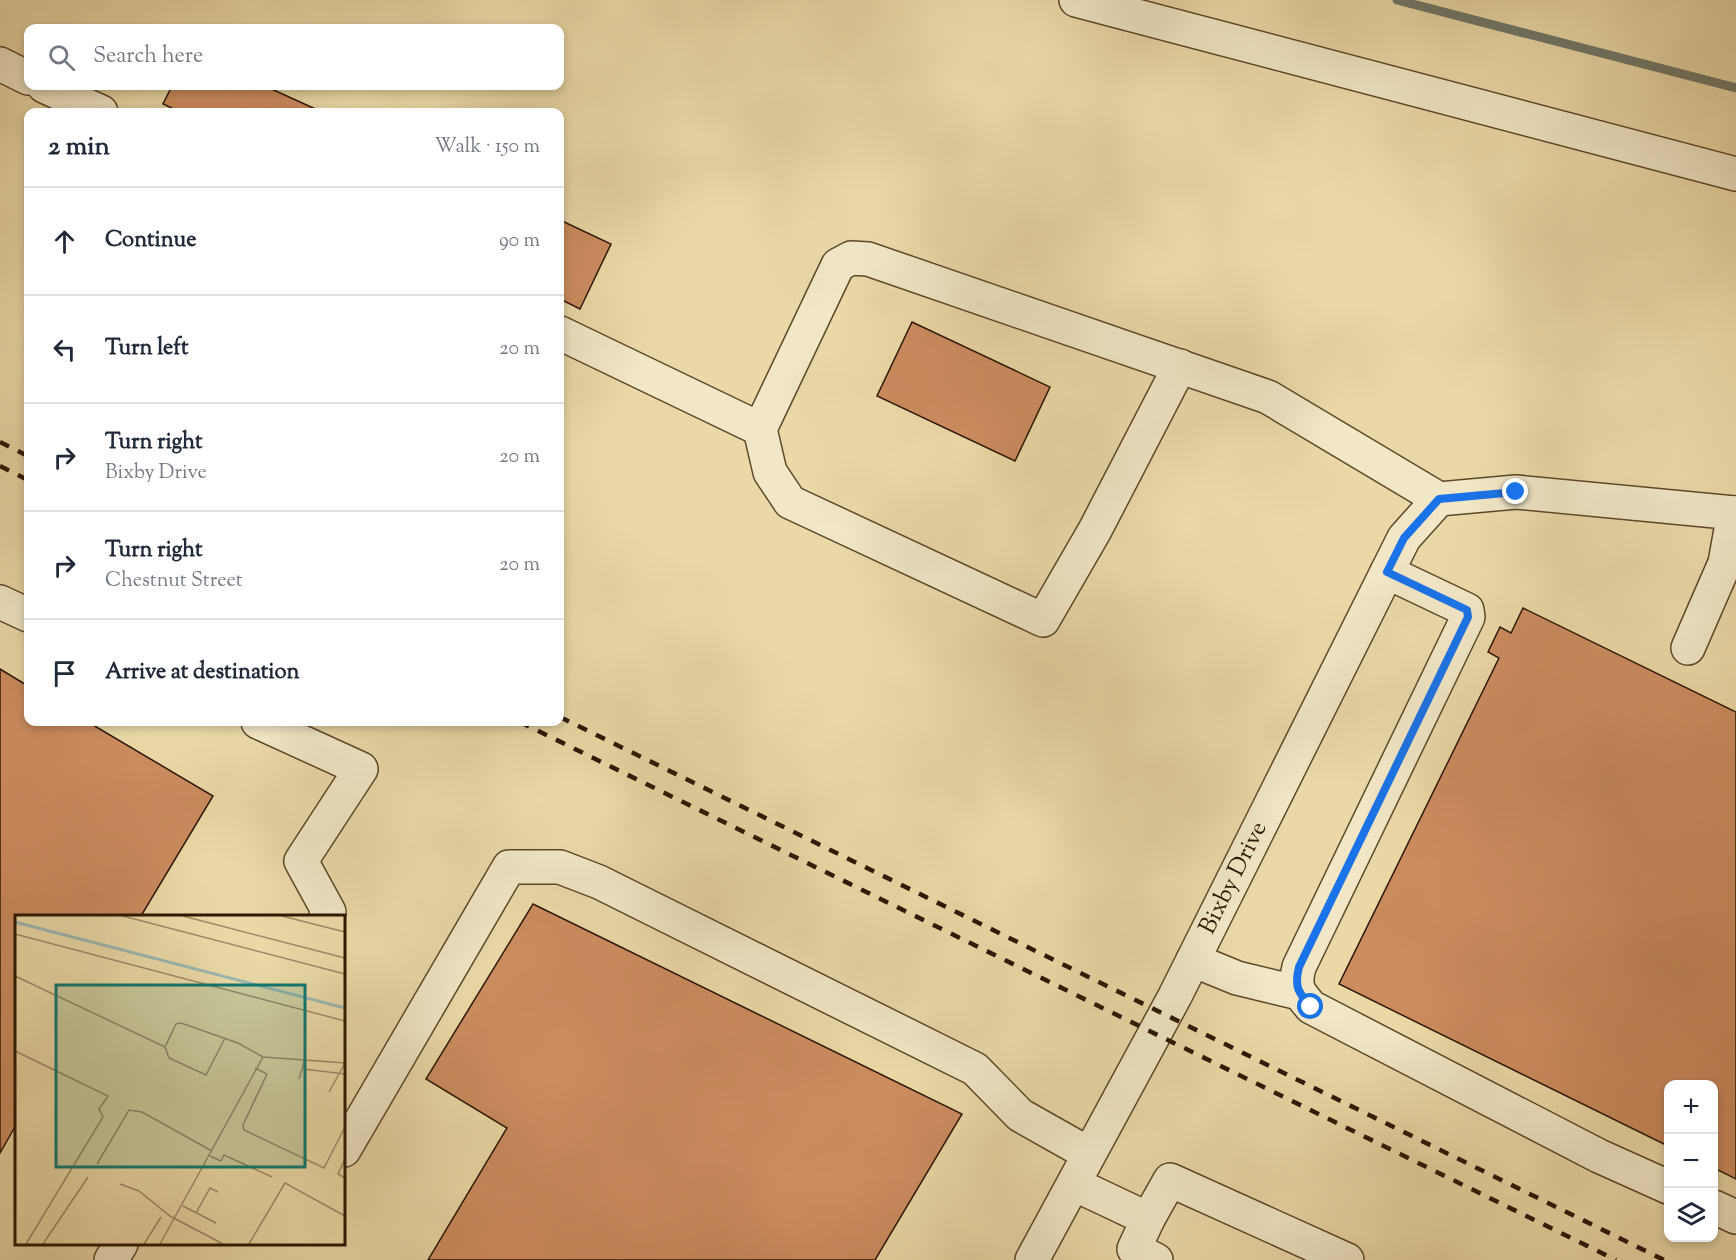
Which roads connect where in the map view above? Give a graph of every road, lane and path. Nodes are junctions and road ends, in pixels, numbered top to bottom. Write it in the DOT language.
graph roads {
  1 [pos="1076,0"];
  2 [pos="0,64"];
  3 [pos="24,76"];
  4 [pos="54,90"];
  5 [pos="92,108"];
  6 [pos="1736,174"];
  7 [pos="564,335"];
  8 [pos="1180,366"];
  9 [pos="760,429"];
  10 [pos="1439,499"];
  11 [pos="1735,513"];
  12 [pos="1387,572"];
  13 [pos="1727,581"];
  14 [pos="0,602"];
  15 [pos="24,613"];
  16 [pos="1688,648"];
  17 [pos="267,726"];
  18 [pos="327,915"];
  19 [pos="1193,960"];
  20 [pos="1299,993"];
  21 [pos="345,1148"];
  22 [pos="1089,1154"];
  23 [pos="1074,1184"];
  24 [pos="1664,1185"];
  25 [pos="1718,1209"];
  26 [pos="1736,1217"];
  27 [pos="1148,1219"];
  28 [pos="120,1245"];
  29 [pos="111,1260"];
  30 [pos="1032,1260"];
  31 [pos="1156,1260"];
  32 [pos="1347,1260"];
  1 -- 6 [label="street"];
  2 -- 3 [label="street"];
  4 -- 5 [label="street"];
  7 -- 9 [label="street"];
  8 -- 9 [label="street"];
  8 -- 9 [label="street"];
  8 -- 10 [label="street"];
  10 -- 11 [label="street"];
  10 -- 12 [label="street, Bixby Drive"];
  11 -- 13 [label="street"];
  12 -- 19 [label="street, Bixby Drive"];
  12 -- 20 [label="street"];
  13 -- 16 [label="street"];
  14 -- 15 [label="street"];
  17 -- 18 [label="street"];
  19 -- 20 [label="street"];
  19 -- 22 [label="street, Bixby Drive"];
  20 -- 24 [label="street"];
  21 -- 22 [label="street"];
  22 -- 23 [label="street, Bixby Drive"];
  23 -- 27 [label="street"];
  23 -- 30 [label="street, Bixby Drive"];
  25 -- 26 [label="street"];
  27 -- 31 [label="street"];
  27 -- 32 [label="street"];
  28 -- 29 [label="street"];
}
